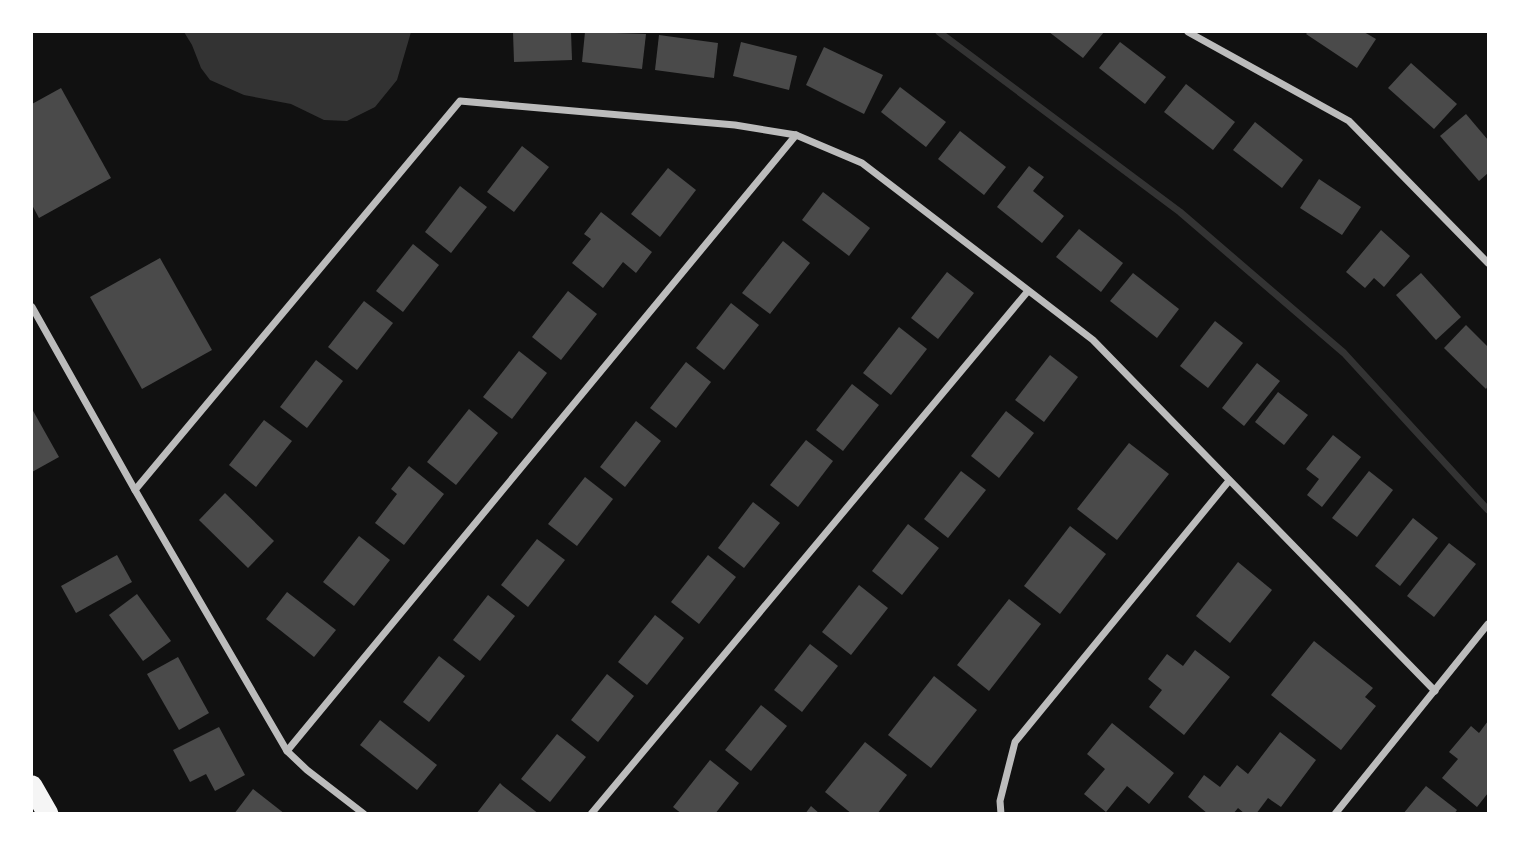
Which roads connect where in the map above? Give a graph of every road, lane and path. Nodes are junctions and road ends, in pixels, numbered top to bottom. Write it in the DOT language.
graph roads {
  1 [pos="1188,32"];
  2 [pos="796,135"];
  3 [pos="1489,263"];
  4 [pos="1028,291"];
  5 [pos="32,307"];
  6 [pos="1228,482"];
  7 [pos="135,490"];
  8 [pos="1489,624"];
  9 [pos="1435,691"];
  10 [pos="287,751"];
  11 [pos="32,786"];
  12 [pos="48,814"];
  13 [pos="364,814"];
  14 [pos="591,814"];
  15 [pos="1001,814"];
  16 [pos="1335,814"];
  1 -- 3 [label="street"];
  2 -- 4 [label="street"];
  2 -- 7 [label="street"];
  2 -- 10 [label="street"];
  4 -- 6 [label="street"];
  4 -- 14 [label="street"];
  5 -- 7 [label="street"];
  6 -- 9 [label="street"];
  6 -- 15 [label="street"];
  7 -- 10 [label="street"];
  8 -- 9 [label="street"];
  9 -- 16 [label="street"];
  10 -- 13 [label="street"];
  11 -- 12 [label="highway"];
}
